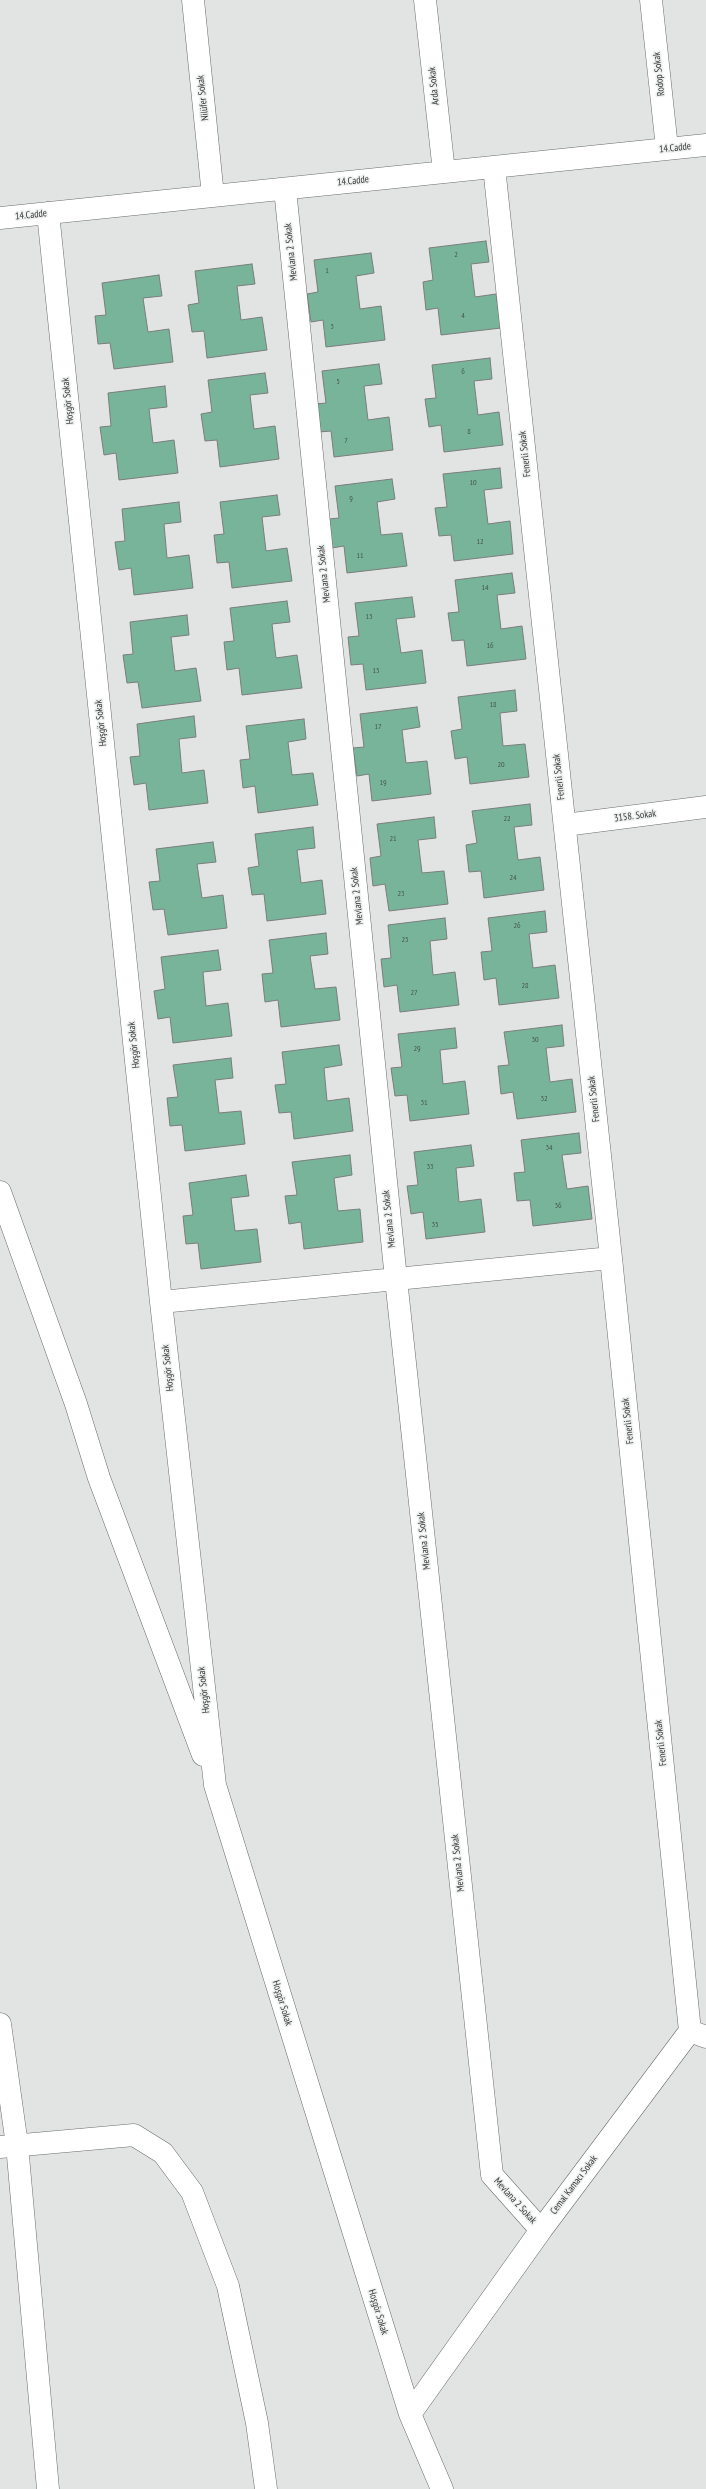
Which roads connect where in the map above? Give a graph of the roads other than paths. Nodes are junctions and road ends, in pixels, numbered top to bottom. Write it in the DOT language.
graph roads {
  1 [pos="193,0"];
  2 [pos="425,0"];
  3 [pos="651,0"];
  4 [pos="706,144"];
  5 [pos="667,148"];
  6 [pos="494,167"];
  7 [pos="444,172"];
  8 [pos="284,189"];
  9 [pos="214,196"];
  10 [pos="48,213"];
  11 [pos="0,218"];
  12 [pos="706,807"];
  13 [pos="565,825"];
  14 [pos="0,1192"];
  15 [pos="611,1258"];
  16 [pos="396,1279"];
  17 [pos="161,1302"];
  18 [pos="215,1785"];
  19 [pos="0,2024"];
  20 [pos="698,2034"];
  21 [pos="8,2146"];
  22 [pos="541,2230"];
  23 [pos="410,2414"];
  24 [pos="48,2489"];
  25 [pos="266,2489"];
  26 [pos="442,2489"];
  1 -- 9 [label="street, Nilüfer Sokak"];
  2 -- 7 [label="street, Arda Sokak"];
  3 -- 5 [label="street, Rodop Sokak"];
  4 -- 5 [label="street, 14.Cadde"];
  5 -- 6 [label="street, 14.Cadde"];
  6 -- 7 [label="street, 14.Cadde"];
  6 -- 13 [label="street, Fenerli Sokak"];
  7 -- 8 [label="street, 14.Cadde"];
  8 -- 9 [label="street, 14.Cadde"];
  8 -- 16 [label="street, Mevlana 2 Sokak"];
  9 -- 10 [label="street, 14.Cadde"];
  10 -- 11 [label="street, 14.Cadde"];
  10 -- 17 [label="street, Hoşgör Sokak"];
  12 -- 13 [label="street, 3158. Sokak"];
  13 -- 15 [label="street, Fenerli Sokak"];
  14 -- 18 [label="street"];
  15 -- 16 [label="street"];
  15 -- 20 [label="street, Fenerli Sokak"];
  16 -- 17 [label="street"];
  16 -- 22 [label="street, Mevlana 2 Sokak"];
  17 -- 18 [label="street, Hoşgör Sokak"];
  18 -- 23 [label="street, Hoşgör Sokak"];
  19 -- 21 [label="street"];
  20 -- 22 [label="street, Cemal Kamacı Sokak"];
  21 -- 24 [label="street"];
  21 -- 25 [label="street"];
  22 -- 23 [label="street, Cemal Kamacı Sokak"];
  23 -- 26 [label="street, Hoşgör Sokak"];
}
